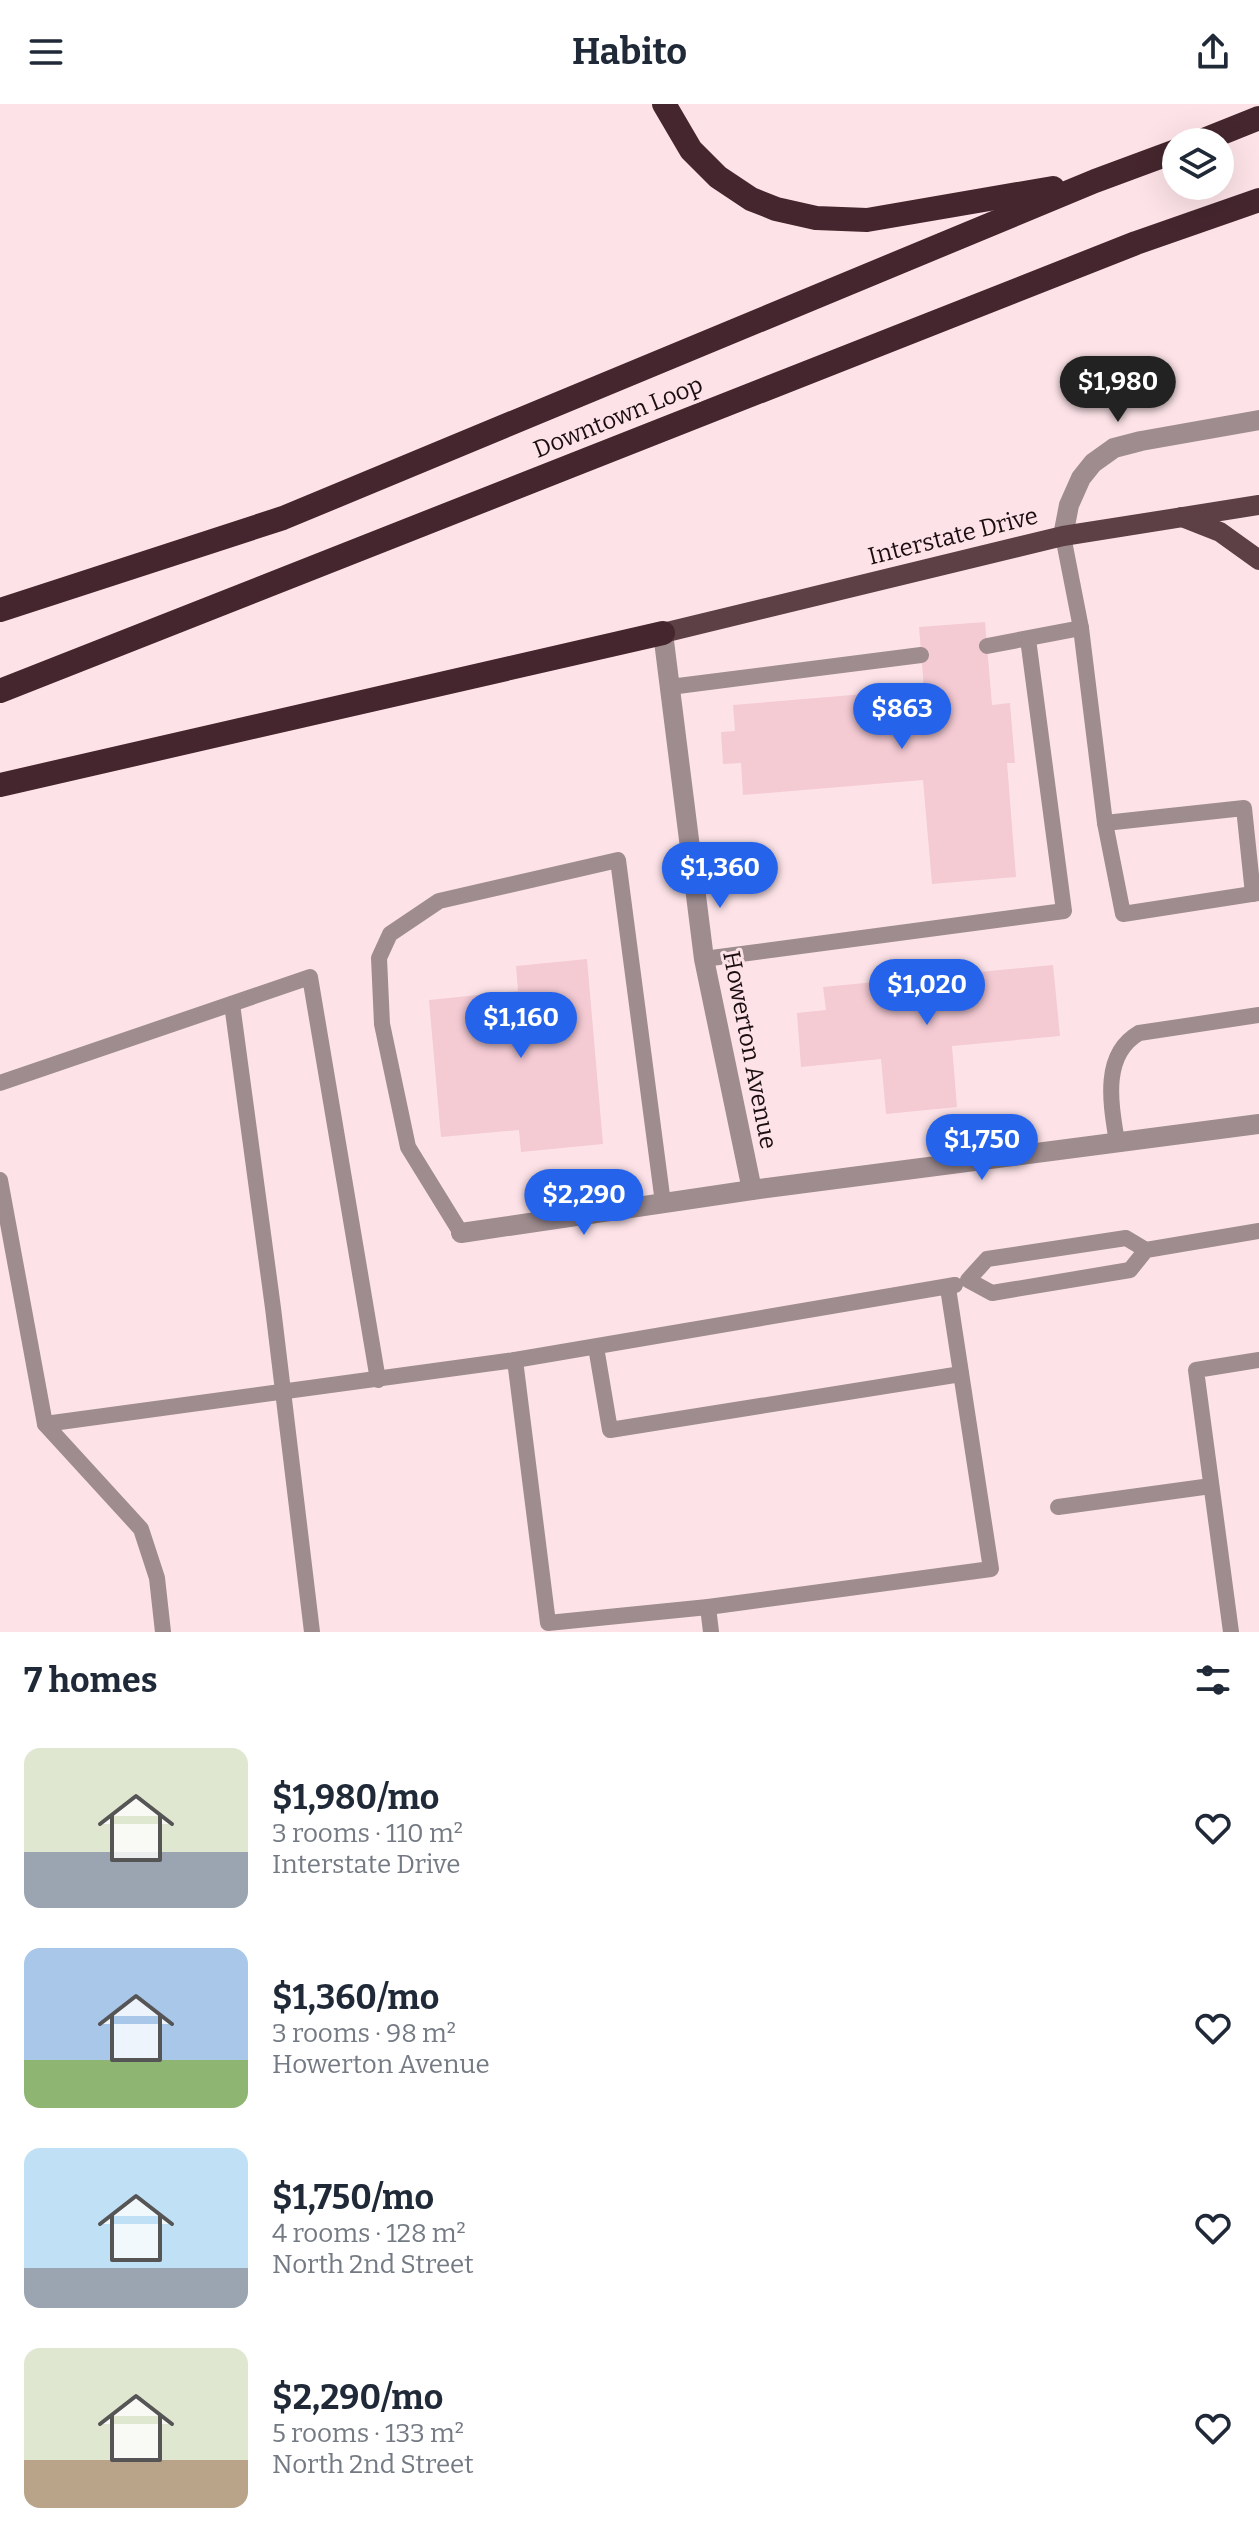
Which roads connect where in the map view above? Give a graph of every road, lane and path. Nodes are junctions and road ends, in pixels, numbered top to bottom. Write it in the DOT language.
graph roads {
  1 [pos="664,104"];
  2 [pos="1259,118"];
  3 [pos="1234,128"];
  4 [pos="1162,156"];
  5 [pos="1095,181"];
  6 [pos="1259,200"];
  7 [pos="1259,420"];
  8 [pos="1259,505"];
  9 [pos="1182,517"];
  10 [pos="1063,536"];
  11 [pos="1259,560"];
  12 [pos="0,610"];
  13 [pos="1081,628"];
  14 [pos="663,633"];
  15 [pos="1028,639"];
  16 [pos="987,646"];
  17 [pos="921,655"];
  18 [pos="670,687"];
  19 [pos="0,691"];
  20 [pos="0,785"];
  21 [pos="1105,823"];
  22 [pos="1256,894"];
  23 [pos="704,959"];
  24 [pos="232,1004"];
  25 [pos="1259,1015"];
  26 [pos="0,1083"];
  27 [pos="1259,1124"];
  28 [pos="1117,1142"];
  29 [pos="0,1180"];
  30 [pos="752,1190"];
  31 [pos="663,1203"];
  32 [pos="1259,1231"];
  33 [pos="461,1233"];
  34 [pos="1146,1250"];
  35 [pos="968,1280"];
  36 [pos="948,1288"];
  37 [pos="596,1347"];
  38 [pos="515,1360"];
  39 [pos="1259,1360"];
  40 [pos="961,1374"];
  41 [pos="378,1380"];
  42 [pos="282,1392"];
  43 [pos="45,1424"];
  44 [pos="1211,1486"];
  45 [pos="1058,1507"];
  46 [pos="708,1607"];
  47 [pos="163,1632"];
  48 [pos="312,1632"];
  49 [pos="711,1632"];
  50 [pos="1231,1632"];
  1 -- 5 [label="highway"];
  2 -- 3 [label="highway"];
  4 -- 5 [label="highway"];
  5 -- 12 [label="highway, Downtown Loop"];
  6 -- 19 [label="highway, Downtown Loop"];
  7 -- 10 [label="street"];
  8 -- 9 [label="main road, Interstate Drive"];
  9 -- 10 [label="main road, Interstate Drive"];
  9 -- 11 [label="main road"];
  10 -- 13 [label="lane"];
  10 -- 14 [label="main road, Interstate Drive"];
  13 -- 15 [label="lane"];
  13 -- 21 [label="lane"];
  14 -- 18 [label="street, Howerton Avenue"];
  14 -- 20 [label="highway"];
  15 -- 16 [label="lane"];
  15 -- 23 [label="lane"];
  17 -- 18 [label="lane"];
  18 -- 23 [label="street, Howerton Avenue"];
  21 -- 22 [label="lane"];
  21 -- 22 [label="lane"];
  23 -- 30 [label="street, Howerton Avenue"];
  24 -- 26 [label="lane"];
  24 -- 41 [label="lane"];
  24 -- 42 [label="lane"];
  25 -- 28 [label="lane"];
  27 -- 28 [label="street"];
  28 -- 30 [label="street"];
  29 -- 43 [label="lane"];
  30 -- 31 [label="street"];
  31 -- 33 [label="street"];
  31 -- 33 [label="lane"];
  32 -- 34 [label="lane"];
  34 -- 35 [label="lane"];
  34 -- 35 [label="lane"];
  35 -- 36 [label="lane"];
  36 -- 37 [label="lane"];
  36 -- 40 [label="lane"];
  37 -- 38 [label="lane"];
  37 -- 40 [label="lane"];
  38 -- 41 [label="lane"];
  38 -- 46 [label="lane"];
  39 -- 44 [label="lane"];
  40 -- 46 [label="lane"];
  41 -- 42 [label="lane"];
  42 -- 43 [label="lane"];
  42 -- 48 [label="lane"];
  43 -- 47 [label="lane"];
  44 -- 45 [label="lane"];
  44 -- 50 [label="lane"];
  46 -- 49 [label="lane"];
}
